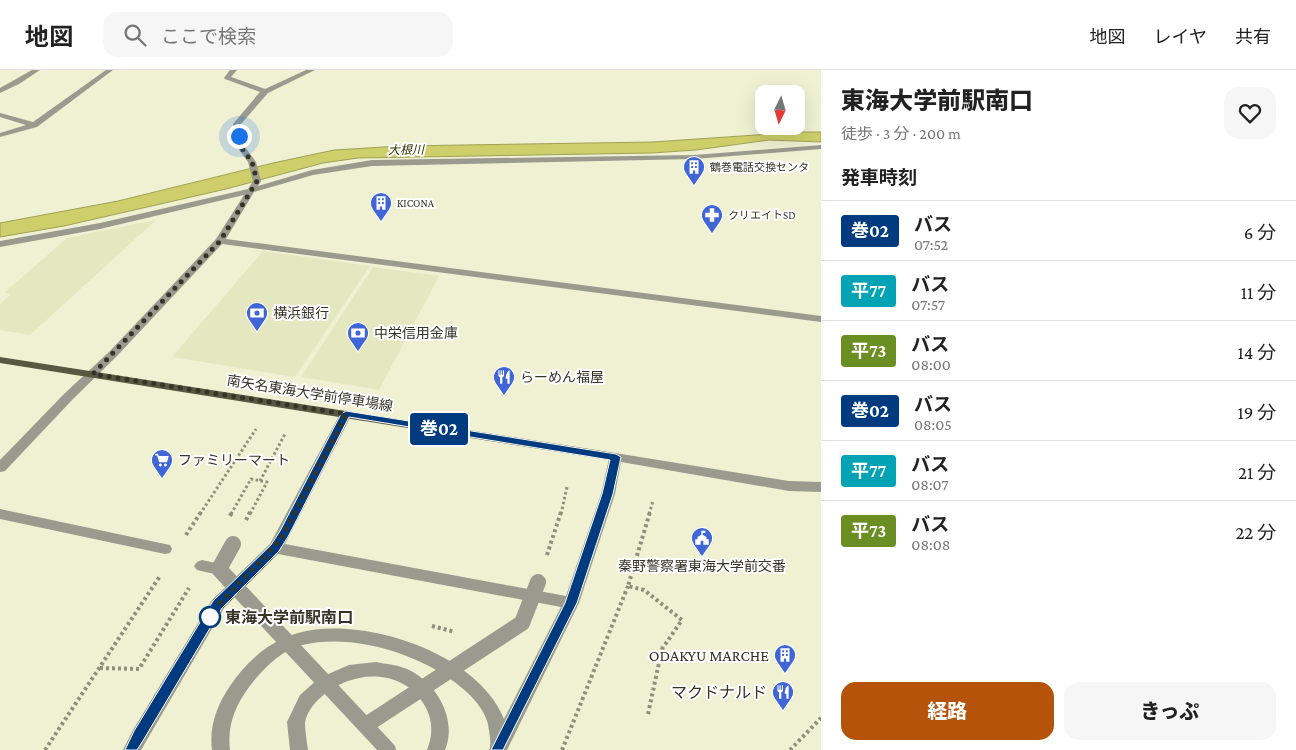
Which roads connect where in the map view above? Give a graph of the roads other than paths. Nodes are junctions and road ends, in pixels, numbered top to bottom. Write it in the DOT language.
graph roads {
  1 [pos="37,70"];
  2 [pos="110,70"];
  3 [pos="234,70"];
  4 [pos="312,70"];
  5 [pos="0,91"];
  6 [pos="265,91"];
  7 [pos="0,116"];
  8 [pos="34,125"];
  9 [pos="0,135"];
  10 [pos="821,147"];
  11 [pos="255,185"];
  12 [pos="220,241"];
  13 [pos="0,244"];
  14 [pos="821,319"];
  15 [pos="0,360"];
  16 [pos="93,374"];
  17 [pos="346,414"];
  18 [pos="616,457"];
  19 [pos="0,468"];
  20 [pos="821,487"];
  21 [pos="0,514"];
  22 [pos="233,544"];
  23 [pos="275,548"];
  24 [pos="165,550"];
  25 [pos="202,566"];
  26 [pos="220,569"];
  27 [pos="538,582"];
  28 [pos="571,603"];
  29 [pos="325,682"];
  30 [pos="423,688"];
  31 [pos="366,725"];
  32 [pos="499,748"];
  33 [pos="132,750"];
  34 [pos="221,750"];
  35 [pos="299,750"];
  36 [pos="388,750"];
  37 [pos="436,750"];
  1 -- 5 [label="street"];
  2 -- 8 [label="street"];
  3 -- 6 [label="street"];
  4 -- 6 [label="street"];
  6 -- 11 [label="street"];
  7 -- 8 [label="street"];
  8 -- 9 [label="street"];
  10 -- 11 [label="street"];
  11 -- 12 [label="street"];
  11 -- 13 [label="street"];
  12 -- 14 [label="street"];
  12 -- 16 [label="street"];
  15 -- 16 [label="main road, 南矢名東海大学前停車場線"];
  16 -- 17 [label="main road, 南矢名東海大学前停車場線"];
  16 -- 19 [label="street"];
  17 -- 18 [label="main road, 南矢名東海大学前停車場線"];
  17 -- 23 [label="street"];
  18 -- 20 [label="street"];
  18 -- 28 [label="street"];
  21 -- 24 [label="street"];
  22 -- 26 [label="street, bridge"];
  23 -- 28 [label="street"];
  23 -- 33 [label="street"];
  25 -- 26 [label="street"];
  26 -- 29 [label="street, bridge"];
  27 -- 30 [label="street, bridge"];
  28 -- 32 [label="street"];
  29 -- 30 [label="street"];
  29 -- 31 [label="street, bridge"];
  29 -- 35 [label="street"];
  30 -- 31 [label="street, bridge"];
  30 -- 37 [label="street"];
  31 -- 36 [label="street, bridge"];
  32 -- 34 [label="street"];
}
